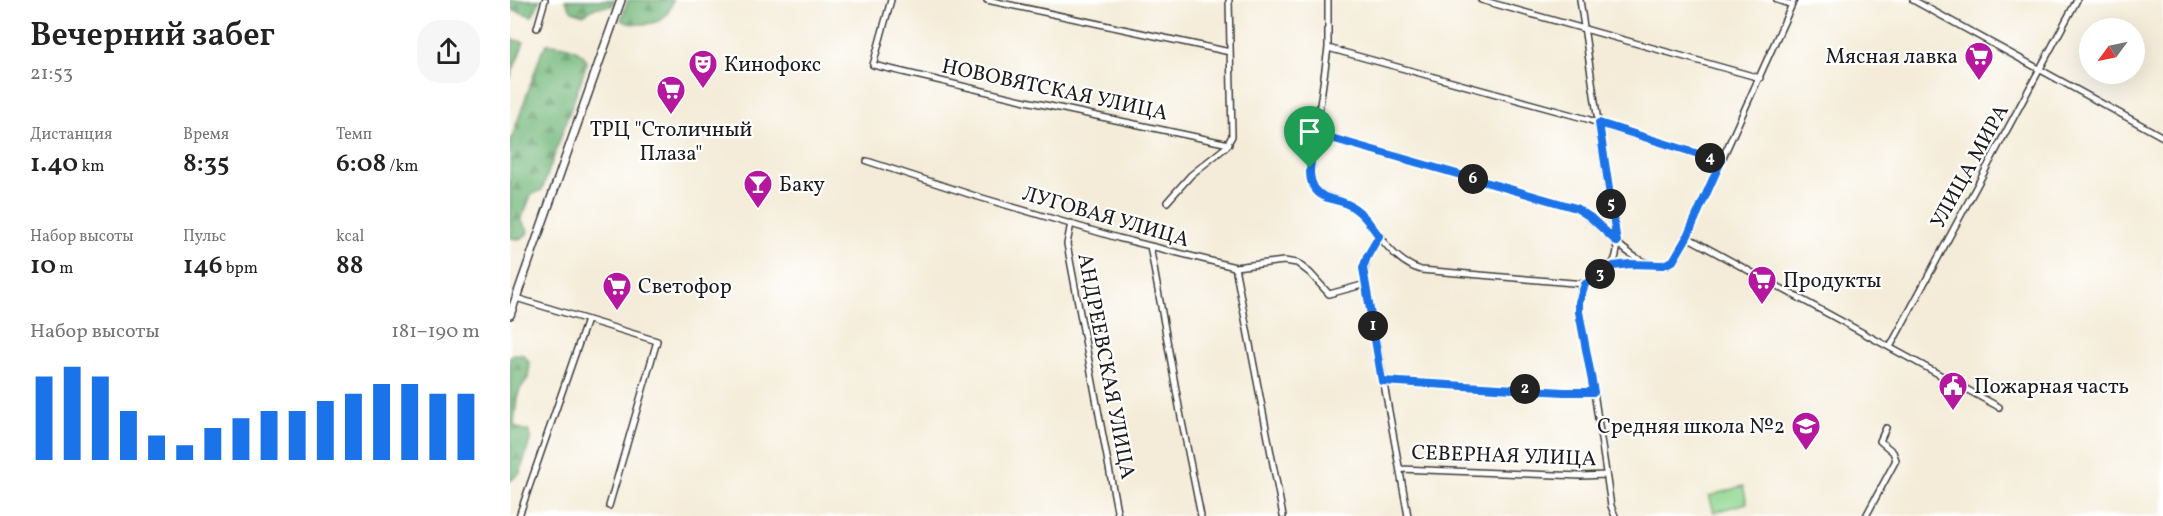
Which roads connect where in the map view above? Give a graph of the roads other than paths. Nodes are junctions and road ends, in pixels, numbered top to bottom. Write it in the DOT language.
graph roads {
  1 [pos="545,0"];
  2 [pos="621,0"];
  3 [pos="891,0"];
  4 [pos="987,0"];
  5 [pos="1229,0"];
  6 [pos="1328,0"];
  7 [pos="1481,0"];
  8 [pos="1580,0"];
  9 [pos="1777,0"];
  10 [pos="1913,0"];
  11 [pos="2077,0"];
  12 [pos="1793,2"];
  13 [pos="537,28"];
  14 [pos="1584,31"];
  15 [pos="1328,48"];
  16 [pos="1230,52"];
  17 [pos="2040,69"];
  18 [pos="1760,78"];
  19 [pos="1599,123"];
  20 [pos="1317,134"];
  21 [pos="2163,137"];
  22 [pos="1229,144"];
  23 [pos="867,161"];
  24 [pos="1721,161"];
  25 [pos="1167,202"];
  26 [pos="1071,223"];
  27 [pos="1379,236"];
  28 [pos="1687,237"];
  29 [pos="1617,242"];
  30 [pos="1150,246"];
  31 [pos="1650,264"];
  32 [pos="1235,267"];
  33 [pos="1608,269"];
  34 [pos="1366,284"];
  35 [pos="1585,284"];
  36 [pos="516,298"];
  37 [pos="510,315"];
  38 [pos="587,320"];
  39 [pos="1890,347"];
  40 [pos="1382,381"];
  41 [pos="1594,392"];
  42 [pos="1999,407"];
  43 [pos="1886,428"];
  44 [pos="1400,469"];
  45 [pos="1606,475"];
  46 [pos="609,506"];
  47 [pos="519,516"];
  48 [pos="1118,516"];
  49 [pos="1202,516"];
  50 [pos="1283,516"];
  51 [pos="1408,516"];
  52 [pos="1615,516"];
  53 [pos="1866,516"];
  1 -- 13 [label="street"];
  2 -- 36 [label="street"];
  3 -- 22 [label="street, НОВОВЯТСКАЯ УЛИЦА"];
  4 -- 16 [label="street"];
  5 -- 16 [label="street"];
  6 -- 15 [label="street"];
  7 -- 14 [label="street"];
  8 -- 14 [label="street"];
  9 -- 12 [label="street"];
  10 -- 17 [label="street"];
  11 -- 17 [label="street, УЛИЦА МИРА"];
  12 -- 18 [label="street"];
  14 -- 18 [label="street"];
  14 -- 19 [label="street"];
  15 -- 19 [label="street"];
  15 -- 20 [label="street"];
  16 -- 22 [label="street"];
  17 -- 21 [label="street"];
  17 -- 39 [label="street, УЛИЦА МИРА"];
  18 -- 24 [label="street"];
  19 -- 24 [label="street"];
  19 -- 29 [label="street"];
  20 -- 27 [label="street"];
  20 -- 29 [label="street"];
  22 -- 25 [label="street"];
  23 -- 26 [label="street, ЛУГОВАЯ УЛИЦА"];
  24 -- 28 [label="street"];
  26 -- 30 [label="street, ЛУГОВАЯ УЛИЦА"];
  26 -- 48 [label="street, АНДРЕЕВСКАЯ УЛИЦА"];
  27 -- 34 [label="street"];
  27 -- 35 [label="street"];
  28 -- 31 [label="street"];
  28 -- 39 [label="street"];
  29 -- 31 [label="street"];
  29 -- 33 [label="street"];
  30 -- 32 [label="street, ЛУГОВАЯ УЛИЦА"];
  30 -- 49 [label="street"];
  31 -- 33 [label="street"];
  32 -- 34 [label="street, ЛУГОВАЯ УЛИЦА"];
  32 -- 50 [label="street"];
  33 -- 35 [label="street"];
  34 -- 40 [label="street"];
  35 -- 41 [label="street"];
  36 -- 37 [label="street"];
  36 -- 38 [label="street"];
  38 -- 46 [label="street"];
  38 -- 47 [label="street"];
  39 -- 42 [label="street"];
  40 -- 41 [label="street"];
  40 -- 44 [label="street"];
  41 -- 45 [label="street"];
  43 -- 53 [label="street"];
  44 -- 45 [label="street, СЕВЕРНАЯ УЛИЦА"];
  44 -- 51 [label="street"];
  45 -- 52 [label="street"];
}
